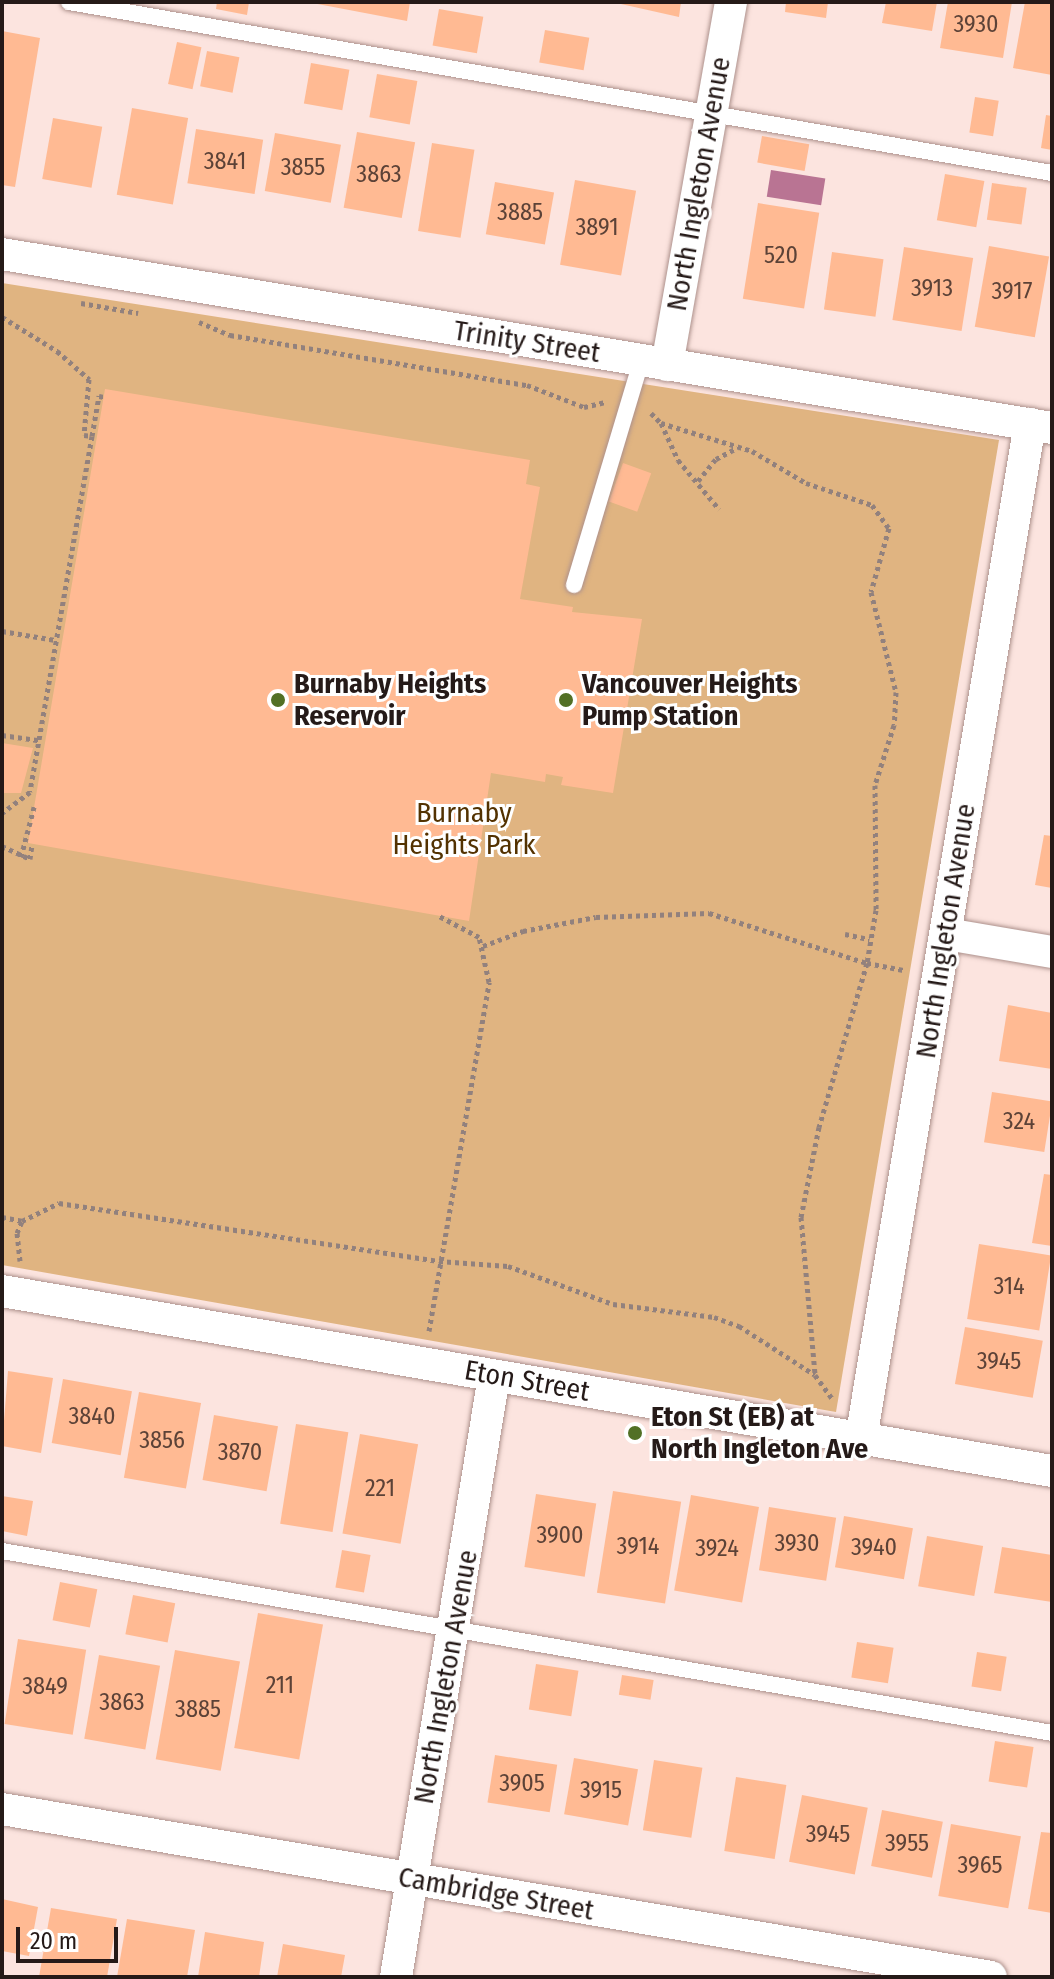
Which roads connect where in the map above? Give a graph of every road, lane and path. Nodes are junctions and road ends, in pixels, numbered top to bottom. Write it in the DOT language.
graph roads {
  1 [pos="69,2"];
  2 [pos="731,2"];
  3 [pos="712,111"];
  4 [pos="1052,173"];
  5 [pos="2,254"];
  6 [pos="71,301"];
  7 [pos="146,314"];
  8 [pos="2,317"];
  9 [pos="193,320"];
  10 [pos="654,363"];
  11 [pos="633,395"];
  12 [pos="104,397"];
  13 [pos="661,423"];
  14 [pos="1041,426"];
  15 [pos="92,436"];
  16 [pos="738,447"];
  17 [pos="698,481"];
  18 [pos="719,509"];
  19 [pos="574,585"];
  20 [pos="2,631"];
  21 [pos="55,640"];
  22 [pos="2,735"];
  23 [pos="39,740"];
  24 [pos="34,807"];
  25 [pos="2,813"];
  26 [pos="32,844"];
  27 [pos="2,846"];
  28 [pos="21,857"];
  29 [pos="439,916"];
  30 [pos="845,934"];
  31 [pos="946,934"];
  32 [pos="869,939"];
  33 [pos="483,946"];
  34 [pos="1052,952"];
  35 [pos="867,963"];
  36 [pos="903,970"];
  37 [pos="2,1217"];
  38 [pos="22,1221"];
  39 [pos="439,1261"];
  40 [pos="13,1293"];
  41 [pos="425,1364"];
  42 [pos="815,1375"];
  43 [pos="494,1376"];
  44 [pos="855,1438"];
  45 [pos="1052,1471"];
  46 [pos="2,1551"];
  47 [pos="455,1628"];
  48 [pos="1052,1733"];
  49 [pos="2,1809"];
  50 [pos="412,1879"];
  51 [pos="396,1977"];
  52 [pos="991,1977"];
  1 -- 3 [label="lane"];
  2 -- 3 [label="street, North Ingleton Avenue"];
  3 -- 4 [label="lane"];
  3 -- 10 [label="street, North Ingleton Avenue"];
  5 -- 10 [label="street, Trinity Street"];
  6 -- 7 [label="path"];
  8 -- 15 [label="path"];
  9 -- 11 [label="path"];
  10 -- 11 [label="lane"];
  10 -- 14 [label="street, Trinity Street"];
  11 -- 13 [label="path"];
  11 -- 19 [label="lane"];
  12 -- 15 [label="path"];
  13 -- 16 [label="path"];
  13 -- 17 [label="path"];
  14 -- 31 [label="street, North Ingleton Avenue"];
  15 -- 21 [label="path"];
  16 -- 17 [label="path"];
  16 -- 32 [label="path"];
  17 -- 18 [label="path"];
  20 -- 21 [label="path"];
  21 -- 23 [label="path"];
  22 -- 23 [label="path"];
  23 -- 25 [label="path"];
  24 -- 28 [label="path"];
  26 -- 28 [label="path"];
  27 -- 28 [label="path"];
  29 -- 33 [label="path"];
  30 -- 32 [label="path"];
  31 -- 34 [label="street"];
  31 -- 44 [label="street, North Ingleton Avenue"];
  32 -- 35 [label="path"];
  33 -- 35 [label="path"];
  33 -- 39 [label="path"];
  35 -- 36 [label="path"];
  35 -- 42 [label="path"];
  37 -- 38 [label="path"];
  38 -- 39 [label="path"];
  38 -- 40 [label="path"];
  39 -- 41 [label="path"];
  39 -- 42 [label="path"];
  40 -- 41 [label="street, Eton Street"];
  41 -- 43 [label="street, Eton Street"];
  42 -- 44 [label="path"];
  43 -- 44 [label="street, Eton Street"];
  43 -- 47 [label="street, North Ingleton Avenue"];
  44 -- 45 [label="street, Eton Street"];
  46 -- 47 [label="lane"];
  47 -- 48 [label="lane"];
  47 -- 50 [label="street, North Ingleton Avenue"];
  49 -- 50 [label="street, Cambridge Street"];
  50 -- 51 [label="street, North Ingleton Avenue"];
  50 -- 52 [label="street, Cambridge Street"];
}
